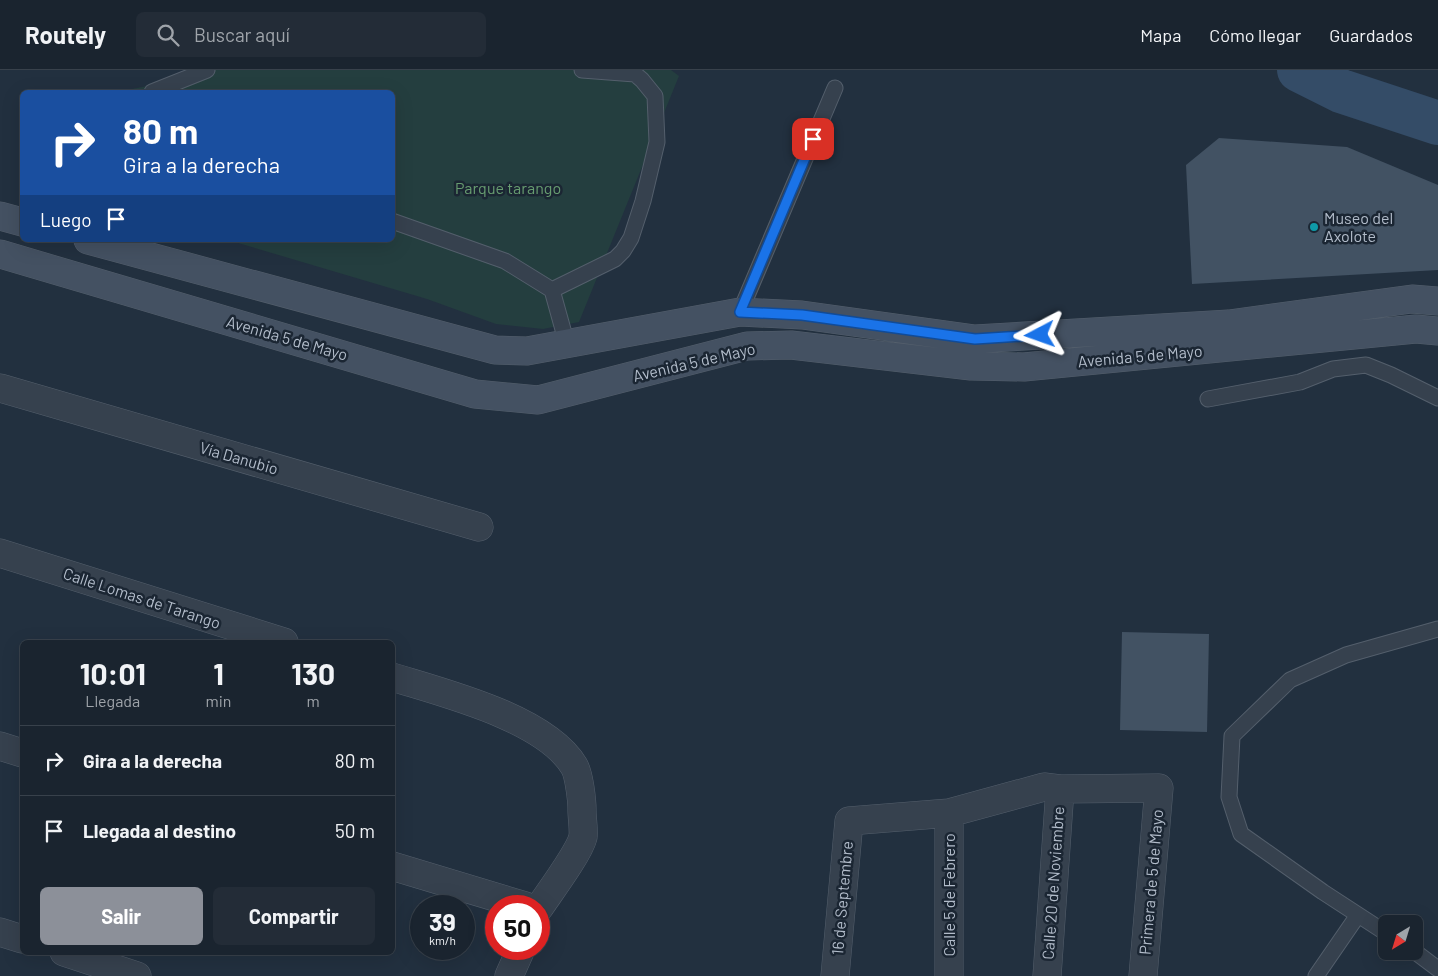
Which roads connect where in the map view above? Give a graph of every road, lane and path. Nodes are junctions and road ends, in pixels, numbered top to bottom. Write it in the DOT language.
graph roads {
  1 [pos="207,70"];
  2 [pos="582,70"];
  3 [pos="835,88"];
  4 [pos="157,90"];
  5 [pos="0,216"];
  6 [pos="20,221"];
  7 [pos="395,222"];
  8 [pos="95,242"];
  9 [pos="0,254"];
  10 [pos="552,290"];
  11 [pos="1438,301"];
  12 [pos="740,312"];
  13 [pos="1438,331"];
  14 [pos="1231,335"];
  15 [pos="975,339"];
  16 [pos="567,344"];
  17 [pos="971,366"];
  18 [pos="0,388"];
  19 [pos="1438,398"];
  20 [pos="1208,399"];
  21 [pos="479,528"];
  22 [pos="0,553"];
  23 [pos="1438,629"];
  24 [pos="278,640"];
  25 [pos="395,678"];
  26 [pos="0,746"];
  27 [pos="20,752"];
  28 [pos="1060,789"];
  29 [pos="949,813"];
  30 [pos="395,867"];
  31 [pos="488,895"];
  32 [pos="548,895"];
  33 [pos="1358,915"];
  34 [pos="1378,928"];
  35 [pos="0,932"];
  36 [pos="20,938"];
  37 [pos="73,955"];
  38 [pos="1423,958"];
  39 [pos="516,960"];
  40 [pos="1438,969"];
  41 [pos="137,976"];
  42 [pos="509,976"];
  43 [pos="835,976"];
  44 [pos="949,976"];
  45 [pos="1047,976"];
  46 [pos="1142,976"];
  47 [pos="1316,976"];
  1 -- 4 [label="lane"];
  2 -- 10 [label="lane"];
  3 -- 12 [label="lane"];
  5 -- 6 [label="main road"];
  7 -- 10 [label="lane"];
  8 -- 16 [label="main road, Avenida 5 de Mayo"];
  9 -- 17 [label="main road, Avenida 5 de Mayo"];
  10 -- 16 [label="lane"];
  11 -- 14 [label="main road, Avenida 5 de Mayo"];
  12 -- 15 [label="main road, Avenida 5 de Mayo"];
  12 -- 16 [label="main road, Avenida 5 de Mayo"];
  13 -- 14 [label="main road, Avenida 5 de Mayo"];
  14 -- 15 [label="main road, Avenida 5 de Mayo"];
  14 -- 17 [label="main road, Avenida 5 de Mayo"];
  15 -- 17 [label="main road"];
  18 -- 21 [label="street, Vía Danubio"];
  19 -- 20 [label="lane"];
  22 -- 24 [label="street, Calle Lomas de Tarango"];
  23 -- 33 [label="lane"];
  25 -- 32 [label="street"];
  26 -- 27 [label="street"];
  28 -- 29 [label="street"];
  28 -- 45 [label="street, Calle 20 de Noviembre"];
  28 -- 46 [label="street, Primera de 5 de Mayo"];
  29 -- 43 [label="street, 16 de Septembre"];
  29 -- 44 [label="street, Calle 5 de Febrero"];
  30 -- 31 [label="street"];
  33 -- 34 [label="lane"];
  33 -- 47 [label="lane"];
  35 -- 36 [label="street"];
  37 -- 41 [label="street"];
  38 -- 40 [label="lane"];
  39 -- 42 [label="street"];
}
